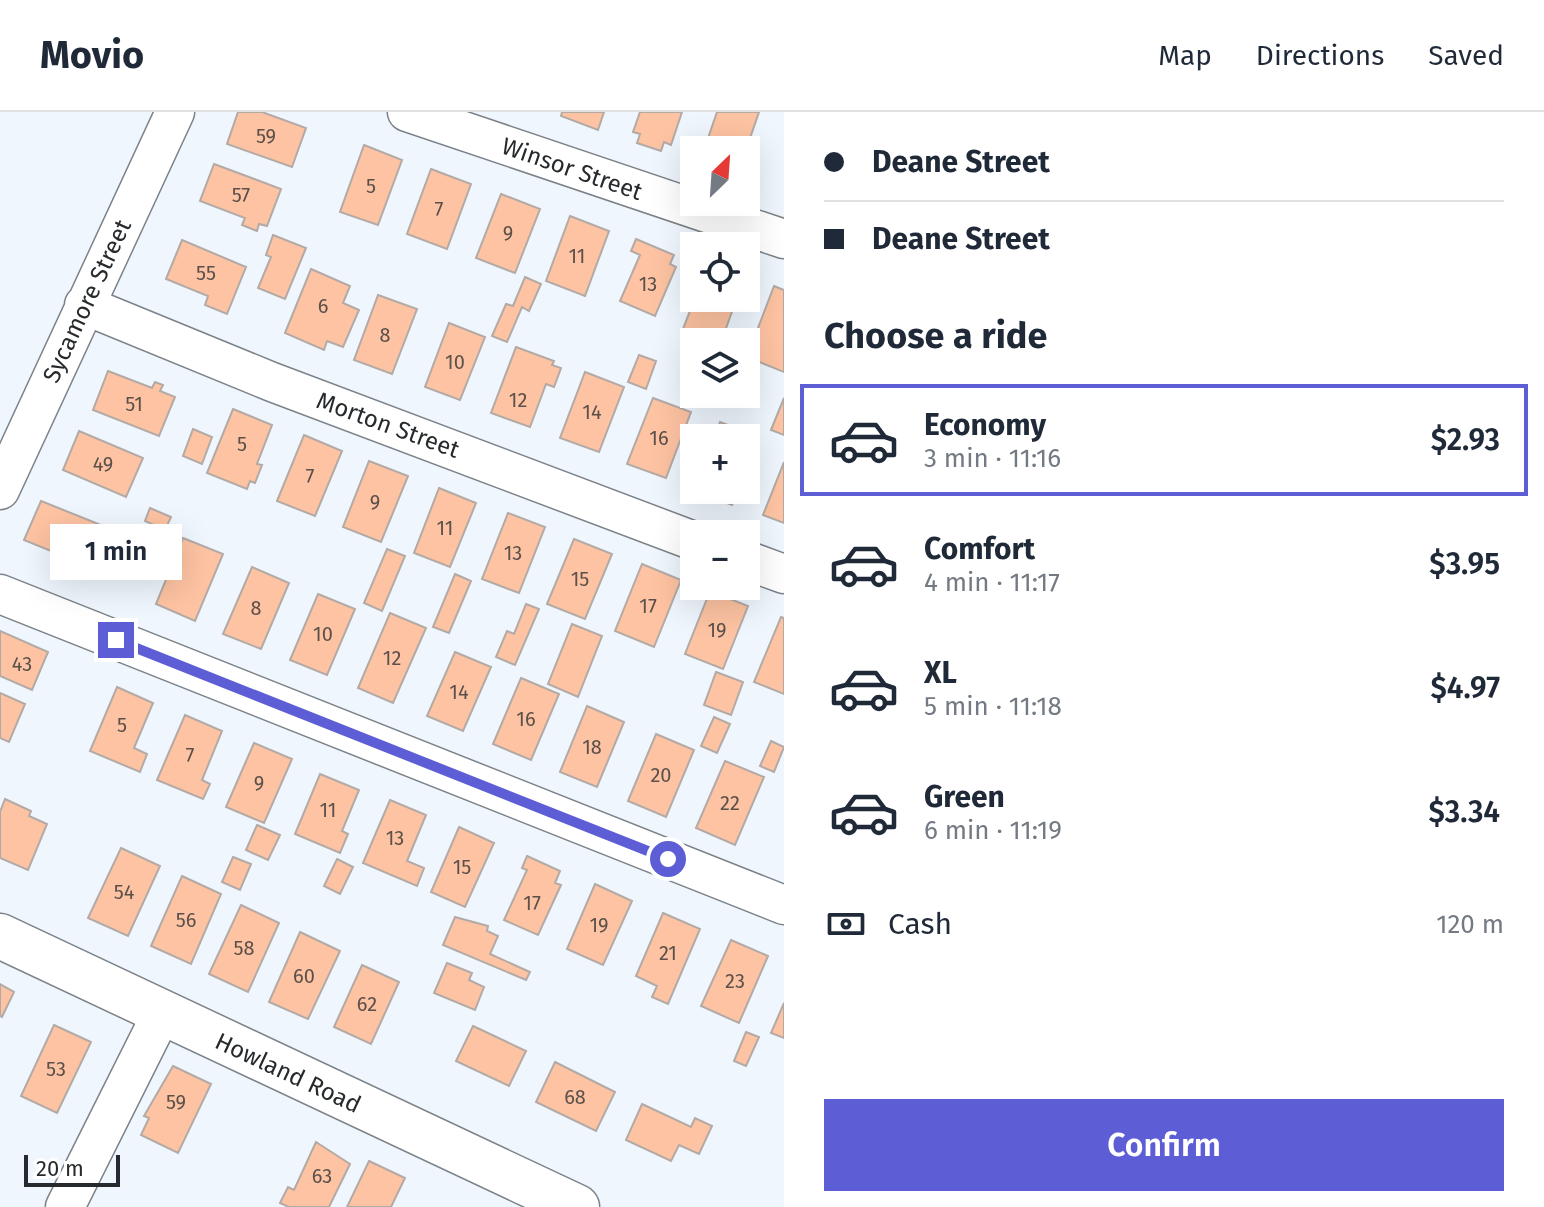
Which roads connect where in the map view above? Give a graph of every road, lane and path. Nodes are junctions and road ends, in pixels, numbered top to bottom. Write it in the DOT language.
graph roads {
  1 [pos="175,112"];
  2 [pos="407,112"];
  3 [pos="784,239"];
  4 [pos="84,305"];
  5 [pos="0,490"];
  6 [pos="680,536"];
  7 [pos="760,565"];
  8 [pos="784,574"];
  9 [pos="0,594"];
  10 [pos="784,905"];
  11 [pos="0,936"];
  12 [pos="162,1013"];
  13 [pos="65,1207"];
  14 [pos="577,1207"];
  1 -- 4 [label="street, Sycamore Street"];
  2 -- 3 [label="street, Winsor Street"];
  4 -- 5 [label="street, Sycamore Street"];
  4 -- 6 [label="street, Morton Street"];
  7 -- 8 [label="street"];
  9 -- 10 [label="street"];
  11 -- 12 [label="main road, Howland Road"];
  12 -- 13 [label="street"];
  12 -- 14 [label="main road, Howland Road"];
}
